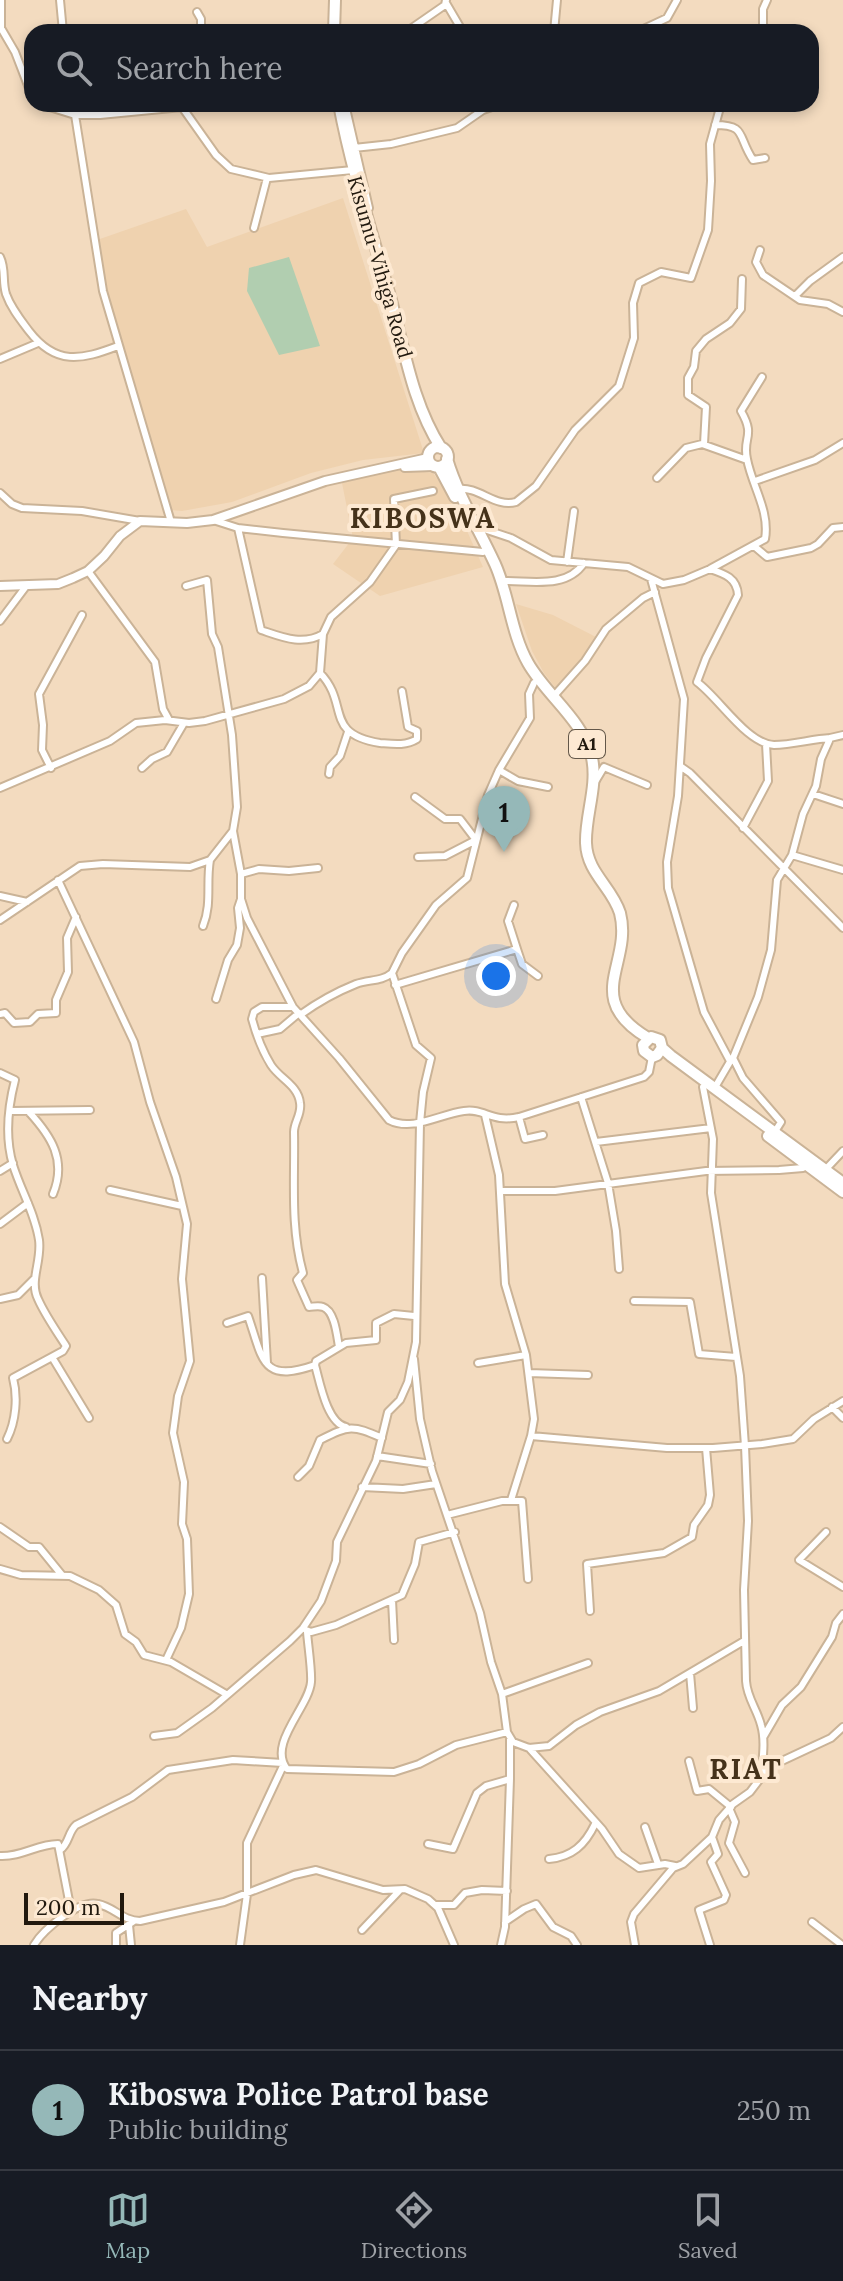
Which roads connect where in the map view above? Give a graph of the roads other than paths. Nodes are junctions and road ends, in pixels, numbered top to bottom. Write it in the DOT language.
graph roads {
  1 [pos="1,0"];
  2 [pos="60,0"];
  3 [pos="335,0"];
  4 [pos="557,0"];
  5 [pos="677,0"];
  6 [pos="767,0"];
  7 [pos="446,2"];
  8 [pos="197,12"];
  9 [pos="62,24"];
  10 [pos="201,24"];
  11 [pos="334,24"];
  12 [pos="417,24"];
  13 [pos="458,24"];
  14 [pos="555,24"];
  15 [pos="654,24"];
  16 [pos="763,24"];
  17 [pos="24,75"];
  18 [pos="65,112"];
  19 [pos="75,112"];
  20 [pos="127,112"];
  21 [pos="186,112"];
  22 [pos="343,112"];
  23 [pos="344,112"];
  24 [pos="480,112"];
  25 [pos="719,112"];
  26 [pos="75,115"];
  27 [pos="715,125"];
  28 [pos="354,148"];
  29 [pos="765,158"];
  30 [pos="353,170"];
  31 [pos="267,178"];
  32 [pos="254,228"];
  33 [pos="381,250"];
  34 [pos="760,250"];
  35 [pos="0,257"];
  36 [pos="843,257"];
  37 [pos="742,279"];
  38 [pos="795,296"];
  39 [pos="843,312"];
  40 [pos="38,343"];
  41 [pos="118,346"];
  42 [pos="0,359"];
  43 [pos="762,377"];
  44 [pos="428,427"];
  45 [pos="843,443"];
  46 [pos="704,444"];
  47 [pos="441,448"];
  48 [pos="447,459"];
  49 [pos="747,460"];
  50 [pos="432,461"];
  51 [pos="657,478"];
  52 [pos="755,481"];
  53 [pos="458,489"];
  54 [pos="433,491"];
  55 [pos="0,493"];
  56 [pos="574,511"];
  57 [pos="213,520"];
  58 [pos="140,521"];
  59 [pos="171,522"];
  60 [pos="478,527"];
  61 [pos="843,527"];
  62 [pos="238,528"];
  63 [pos="396,545"];
  64 [pos="754,546"];
  65 [pos="483,552"];
  66 [pos="567,562"];
  67 [pos="584,563"];
  68 [pos="710,569"];
  69 [pos="88,571"];
  70 [pos="651,579"];
  71 [pos="501,581"];
  72 [pos="27,585"];
  73 [pos="0,586"];
  74 [pos="186,586"];
  75 [pos="655,592"];
  76 [pos="82,615"];
  77 [pos="0,621"];
  78 [pos="323,634"];
  79 [pos="320,673"];
  80 [pos="679,675"];
  81 [pos="697,682"];
  82 [pos="534,683"];
  83 [pos="402,691"];
  84 [pos="553,697"];
  85 [pos="229,714"];
  86 [pos="169,720"];
  87 [pos="184,723"];
  88 [pos="348,732"];
  89 [pos="843,735"];
  90 [pos="830,738"];
  91 [pos="766,744"];
  92 [pos="680,766"];
  93 [pos="51,768"];
  94 [pos="142,768"];
  95 [pos="499,770"];
  96 [pos="329,774"];
  97 [pos="592,785"];
  98 [pos="647,785"];
  99 [pos="548,787"];
  100 [pos="0,788"];
  101 [pos="813,794"];
  102 [pos="415,797"];
  103 [pos="843,804"];
  104 [pos="743,828"];
  105 [pos="233,831"];
  106 [pos="476,840"];
  107 [pos="792,855"];
  108 [pos="418,857"];
  109 [pos="210,860"];
  110 [pos="318,868"];
  111 [pos="785,869"];
  112 [pos="843,870"];
  113 [pos="241,874"];
  114 [pos="58,880"];
  115 [pos="0,896"];
  116 [pos="241,899"];
  117 [pos="28,902"];
  118 [pos="514,905"];
  119 [pos="76,917"];
  120 [pos="0,920"];
  121 [pos="203,926"];
  122 [pos="843,928"];
  123 [pos="517,949"];
  124 [pos="392,973"];
  125 [pos="538,976"];
  126 [pos="395,985"];
  127 [pos="216,999"];
  128 [pos="293,1007"];
  129 [pos="0,1014"];
  130 [pos="300,1014"];
  131 [pos="257,1034"];
  132 [pos="645,1042"];
  133 [pos="657,1053"];
  134 [pos="732,1060"];
  135 [pos="0,1073"];
  136 [pos="708,1088"];
  137 [pos="581,1097"];
  138 [pos="90,1110"];
  139 [pos="10,1111"];
  140 [pos="29,1112"];
  141 [pos="485,1115"];
  142 [pos="519,1117"];
  143 [pos="420,1123"];
  144 [pos="711,1128"];
  145 [pos="774,1133"];
  146 [pos="543,1135"];
  147 [pos="596,1142"];
  148 [pos="843,1151"];
  149 [pos="13,1163"];
  150 [pos="806,1164"];
  151 [pos="825,1170"];
  152 [pos="0,1171"];
  153 [pos="711,1171"];
  154 [pos="608,1183"];
  155 [pos="843,1183"];
  156 [pos="110,1190"];
  157 [pos="500,1191"];
  158 [pos="843,1192"];
  159 [pos="53,1194"];
  160 [pos="28,1203"];
  161 [pos="182,1206"];
  162 [pos="0,1224"];
  163 [pos="619,1269"];
  164 [pos="262,1278"];
  165 [pos="34,1279"];
  166 [pos="0,1299"];
  167 [pos="634,1301"];
  168 [pos="414,1316"];
  169 [pos="227,1323"];
  170 [pos="339,1347"];
  171 [pos="414,1351"];
  172 [pos="526,1355"];
  173 [pos="52,1357"];
  174 [pos="736,1357"];
  175 [pos="267,1363"];
  176 [pos="478,1363"];
  177 [pos="315,1365"];
  178 [pos="529,1373"];
  179 [pos="588,1375"];
  180 [pos="843,1401"];
  181 [pos="832,1407"];
  182 [pos="89,1418"];
  183 [pos="843,1418"];
  184 [pos="346,1427"];
  185 [pos="531,1436"];
  186 [pos="382,1438"];
  187 [pos="7,1439"];
  188 [pos="745,1446"];
  189 [pos="706,1448"];
  190 [pos="377,1456"];
  191 [pos="431,1464"];
  192 [pos="298,1477"];
  193 [pos="436,1484"];
  194 [pos="362,1487"];
  195 [pos="511,1500"];
  196 [pos="447,1515"];
  197 [pos="0,1527"];
  198 [pos="455,1532"];
  199 [pos="826,1532"];
  200 [pos="0,1569"];
  201 [pos="61,1574"];
  202 [pos="528,1579"];
  203 [pos="843,1587"];
  204 [pos="392,1600"];
  205 [pos="590,1611"];
  206 [pos="843,1614"];
  207 [pos="305,1630"];
  208 [pos="394,1640"];
  209 [pos="744,1641"];
  210 [pos="166,1660"];
  211 [pos="588,1663"];
  212 [pos="690,1673"];
  213 [pos="226,1694"];
  214 [pos="502,1694"];
  215 [pos="693,1708"];
  216 [pos="843,1727"];
  217 [pos="509,1735"];
  218 [pos="154,1736"];
  219 [pos="764,1736"];
  220 [pos="549,1746"];
  221 [pos="529,1748"];
  222 [pos="539,1758"];
  223 [pos="689,1761"];
  224 [pos="283,1764"];
  225 [pos="761,1778"];
  226 [pos="508,1780"];
  227 [pos="730,1808"];
  228 [pos="595,1824"];
  229 [pos="645,1827"];
  230 [pos="712,1837"];
  231 [pos="428,1844"];
  232 [pos="60,1850"];
  233 [pos="0,1856"];
  234 [pos="549,1859"];
  235 [pos="658,1864"];
  236 [pos="676,1867"];
  237 [pos="745,1873"];
  238 [pos="400,1890"];
  239 [pos="507,1891"];
  240 [pos="247,1894"];
  241 [pos="436,1905"];
  242 [pos="71,1911"];
  243 [pos="812,1922"];
  244 [pos="131,1923"];
  245 [pos="505,1927"];
  246 [pos="362,1930"];
  247 [pos="34,1945"];
  248 [pos="116,1945"];
  249 [pos="131,1945"];
  250 [pos="240,1945"];
  251 [pos="454,1945"];
  252 [pos="501,1945"];
  253 [pos="577,1945"];
  254 [pos="635,1945"];
  255 [pos="710,1945"];
  256 [pos="842,1945"];
  1 -- 17 [label="street"];
  2 -- 9 [label="street"];
  3 -- 11 [label="highway"];
  4 -- 14 [label="street"];
  5 -- 15 [label="street"];
  6 -- 16 [label="street"];
  7 -- 12 [label="street"];
  7 -- 13 [label="street"];
  8 -- 10 [label="street"];
  18 -- 26 [label="street"];
  19 -- 26 [label="street"];
  20 -- 26 [label="street"];
  21 -- 31 [label="street"];
  22 -- 30 [label="highway, Kisumu-Vihiga Road / A1"];
  23 -- 28 [label="street"];
  24 -- 28 [label="street"];
  25 -- 27 [label="street"];
  26 -- 41 [label="street"];
  27 -- 29 [label="street"];
  27 -- 53 [label="street"];
  28 -- 33 [label="street"];
  30 -- 31 [label="street"];
  30 -- 44 [label="highway, Kisumu-Vihiga Road / A1"];
  31 -- 32 [label="street"];
  34 -- 38 [label="street"];
  35 -- 40 [label="street"];
  36 -- 38 [label="street"];
  37 -- 46 [label="street"];
  38 -- 39 [label="street"];
  40 -- 41 [label="street"];
  40 -- 42 [label="street"];
  41 -- 59 [label="street"];
  43 -- 49 [label="street"];
  44 -- 47 [label="highway, A1"];
  44 -- 50 [label="highway, A1"];
  45 -- 52 [label="street"];
  46 -- 49 [label="street"];
  46 -- 51 [label="street"];
  47 -- 48 [label="highway, A1"];
  47 -- 50 [label="highway"];
  48 -- 50 [label="highway"];
  48 -- 53 [label="highway, A1"];
  49 -- 52 [label="street"];
  50 -- 57 [label="main road"];
  50 -- 65 [label="highway, A1"];
  52 -- 64 [label="street"];
  53 -- 60 [label="highway, A1"];
  54 -- 63 [label="street"];
  55 -- 58 [label="street"];
  56 -- 66 [label="street"];
  57 -- 59 [label="main road"];
  57 -- 62 [label="street"];
  58 -- 59 [label="main road"];
  58 -- 69 [label="main road"];
  60 -- 66 [label="street"];
  60 -- 71 [label="highway, A1"];
  61 -- 64 [label="street"];
  62 -- 63 [label="street"];
  62 -- 78 [label="street"];
  63 -- 65 [label="street"];
  63 -- 78 [label="street"];
  64 -- 68 [label="street"];
  65 -- 82 [label="highway, A1"];
  66 -- 67 [label="street"];
  67 -- 70 [label="street"];
  67 -- 71 [label="street"];
  68 -- 70 [label="street"];
  68 -- 81 [label="street"];
  69 -- 72 [label="main road"];
  69 -- 86 [label="street"];
  70 -- 75 [label="street"];
  71 -- 84 [label="highway, A1"];
  72 -- 73 [label="main road"];
  72 -- 77 [label="street"];
  74 -- 85 [label="street"];
  75 -- 80 [label="street"];
  75 -- 84 [label="street"];
  76 -- 93 [label="street"];
  78 -- 79 [label="street"];
  79 -- 85 [label="street"];
  79 -- 88 [label="street"];
  80 -- 81 [label="street"];
  80 -- 92 [label="street"];
  81 -- 91 [label="street"];
  82 -- 95 [label="street"];
  82 -- 132 [label="highway, A1"];
  83 -- 88 [label="street"];
  84 -- 97 [label="highway, A1"];
  85 -- 87 [label="street"];
  85 -- 105 [label="street"];
  86 -- 87 [label="street"];
  86 -- 93 [label="street"];
  87 -- 94 [label="street"];
  88 -- 96 [label="street"];
  89 -- 90 [label="street"];
  90 -- 91 [label="street"];
  90 -- 101 [label="street"];
  91 -- 104 [label="street"];
  92 -- 104 [label="street"];
  92 -- 134 [label="street"];
  93 -- 100 [label="street"];
  95 -- 99 [label="street"];
  95 -- 106 [label="street"];
  97 -- 98 [label="street"];
  97 -- 132 [label="highway, A1"];
  101 -- 103 [label="street"];
  101 -- 107 [label="street"];
  102 -- 106 [label="street"];
  104 -- 111 [label="street"];
  105 -- 109 [label="street"];
  105 -- 113 [label="street"];
  106 -- 108 [label="street"];
  106 -- 124 [label="street"];
  107 -- 111 [label="street"];
  107 -- 112 [label="street"];
  109 -- 114 [label="street"];
  109 -- 121 [label="street"];
  110 -- 113 [label="street"];
  111 -- 122 [label="street"];
  111 -- 134 [label="street"];
  113 -- 116 [label="street"];
  114 -- 117 [label="street"];
  114 -- 119 [label="street"];
  115 -- 117 [label="street"];
  116 -- 127 [label="street"];
  116 -- 128 [label="street"];
  117 -- 120 [label="street"];
  118 -- 123 [label="street"];
  119 -- 129 [label="street"];
  119 -- 161 [label="street"];
  123 -- 125 [label="street"];
  123 -- 126 [label="street"];
  124 -- 126 [label="street"];
  124 -- 130 [label="street"];
  126 -- 143 [label="street"];
  128 -- 130 [label="street"];
  128 -- 131 [label="street"];
  130 -- 131 [label="street"];
  130 -- 143 [label="street"];
  131 -- 170 [label="street"];
  132 -- 133 [label="highway, A1"];
  132 -- 133 [label="highway, A1"];
  133 -- 136 [label="highway, A1"];
  133 -- 137 [label="street"];
  134 -- 136 [label="street"];
  134 -- 145 [label="street"];
  135 -- 139 [label="street"];
  136 -- 144 [label="street"];
  136 -- 145 [label="highway, A1"];
  136 -- 150 [label="highway, A1"];
  137 -- 142 [label="street"];
  137 -- 147 [label="street"];
  138 -- 140 [label="street"];
  139 -- 140 [label="street"];
  139 -- 149 [label="street"];
  140 -- 159 [label="street"];
  141 -- 142 [label="street"];
  141 -- 143 [label="street"];
  141 -- 157 [label="street"];
  142 -- 146 [label="street"];
  143 -- 168 [label="street"];
  144 -- 147 [label="street"];
  144 -- 153 [label="street"];
  145 -- 151 [label="highway, A1"];
  147 -- 154 [label="street"];
  148 -- 151 [label="street"];
  149 -- 152 [label="street"];
  149 -- 160 [label="street"];
  150 -- 153 [label="street"];
  150 -- 158 [label="highway, A1"];
  151 -- 155 [label="highway, A1"];
  153 -- 154 [label="street"];
  153 -- 174 [label="street"];
  154 -- 157 [label="street"];
  154 -- 163 [label="street"];
  156 -- 161 [label="street"];
  157 -- 172 [label="street"];
  160 -- 162 [label="street"];
  160 -- 165 [label="street"];
  161 -- 210 [label="street"];
  164 -- 175 [label="street"];
  165 -- 166 [label="street"];
  165 -- 173 [label="street"];
  167 -- 174 [label="street"];
  168 -- 170 [label="street"];
  168 -- 171 [label="street"];
  169 -- 175 [label="street"];
  170 -- 177 [label="street"];
  171 -- 186 [label="street"];
  171 -- 191 [label="street"];
  172 -- 176 [label="street"];
  172 -- 178 [label="street"];
  173 -- 182 [label="street"];
  173 -- 187 [label="street"];
  174 -- 188 [label="street"];
  175 -- 177 [label="street"];
  177 -- 184 [label="street"];
  178 -- 179 [label="street"];
  178 -- 185 [label="street"];
  180 -- 181 [label="street"];
  181 -- 183 [label="street"];
  181 -- 188 [label="street"];
  184 -- 186 [label="street"];
  184 -- 192 [label="street"];
  185 -- 189 [label="street"];
  185 -- 195 [label="street"];
  186 -- 190 [label="street"];
  188 -- 189 [label="street"];
  188 -- 209 [label="street"];
  189 -- 205 [label="street"];
  190 -- 191 [label="street"];
  190 -- 194 [label="street"];
  191 -- 193 [label="street"];
  193 -- 194 [label="street"];
  193 -- 196 [label="street"];
  194 -- 207 [label="street"];
  195 -- 196 [label="street"];
  195 -- 202 [label="street"];
  196 -- 198 [label="street"];
  197 -- 201 [label="street"];
  198 -- 204 [label="street"];
  198 -- 214 [label="street"];
  199 -- 203 [label="street"];
  200 -- 201 [label="street"];
  201 -- 210 [label="street"];
  204 -- 207 [label="street"];
  204 -- 208 [label="street"];
  206 -- 219 [label="street"];
  207 -- 213 [label="street"];
  207 -- 224 [label="street"];
  209 -- 212 [label="street"];
  209 -- 219 [label="street"];
  210 -- 213 [label="street"];
  211 -- 214 [label="street"];
  212 -- 215 [label="street"];
  212 -- 220 [label="street"];
  213 -- 218 [label="street"];
  214 -- 217 [label="street"];
  216 -- 225 [label="street"];
  217 -- 221 [label="street"];
  217 -- 224 [label="street"];
  217 -- 226 [label="street"];
  219 -- 225 [label="street"];
  220 -- 221 [label="street"];
  220 -- 222 [label="street"];
  221 -- 222 [label="street"];
  222 -- 228 [label="street"];
  223 -- 227 [label="street"];
  224 -- 232 [label="street"];
  224 -- 240 [label="street"];
  225 -- 227 [label="street"];
  226 -- 231 [label="street"];
  226 -- 239 [label="street"];
  227 -- 230 [label="street"];
  227 -- 237 [label="street"];
  228 -- 234 [label="street"];
  228 -- 235 [label="street"];
  229 -- 235 [label="street"];
  230 -- 236 [label="street"];
  230 -- 255 [label="street"];
  232 -- 233 [label="street"];
  232 -- 242 [label="street"];
  235 -- 236 [label="street"];
  236 -- 254 [label="street"];
  238 -- 240 [label="street"];
  238 -- 241 [label="street"];
  238 -- 246 [label="street"];
  239 -- 241 [label="street"];
  239 -- 245 [label="street"];
  240 -- 244 [label="street"];
  240 -- 250 [label="street"];
  241 -- 251 [label="street"];
  242 -- 244 [label="street"];
  242 -- 247 [label="street"];
  243 -- 256 [label="street"];
  244 -- 248 [label="street"];
  244 -- 249 [label="street"];
  245 -- 252 [label="street"];
  245 -- 253 [label="street"];
}
